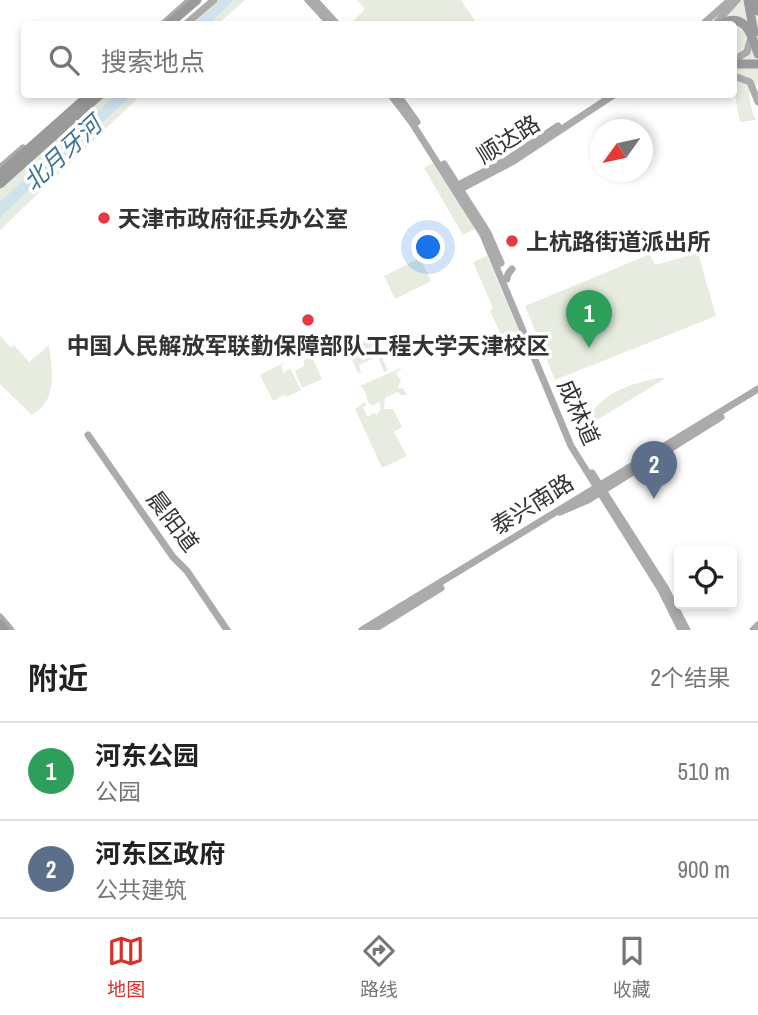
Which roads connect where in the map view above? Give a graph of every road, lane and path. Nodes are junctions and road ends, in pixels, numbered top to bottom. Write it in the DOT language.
graph roads {
  1 [pos="190,0"];
  2 [pos="197,0"];
  3 [pos="205,0"];
  4 [pos="214,0"];
  5 [pos="308,0"];
  6 [pos="315,0"];
  7 [pos="734,0"];
  8 [pos="748,0"];
  9 [pos="756,0"];
  10 [pos="758,11"];
  11 [pos="166,21"];
  12 [pos="172,21"];
  13 [pos="181,21"];
  14 [pos="190,21"];
  15 [pos="327,21"];
  16 [pos="334,21"];
  17 [pos="707,21"];
  18 [pos="712,21"];
  19 [pos="717,21"];
  20 [pos="737,21"];
  21 [pos="751,32"];
  22 [pos="758,55"];
  23 [pos="737,65"];
  24 [pos="758,66"];
  25 [pos="737,68"];
  26 [pos="737,69"];
  27 [pos="737,70"];
  28 [pos="758,88"];
  29 [pos="80,98"];
  30 [pos="95,98"];
  31 [pos="96,98"];
  32 [pos="393,98"];
  33 [pos="400,98"];
  34 [pos="599,98"];
  35 [pos="609,98"];
  36 [pos="758,102"];
  37 [pos="2,167"];
  38 [pos="0,186"];
  39 [pos="457,188"];
  40 [pos="512,269"];
  41 [pos="508,279"];
  42 [pos="758,392"];
  43 [pos="88,436"];
  44 [pos="599,489"];
  45 [pos="608,501"];
  46 [pos="576,506"];
  47 [pos="0,617"];
  48 [pos="0,624"];
  49 [pos="758,625"];
  50 [pos="5,630"];
  51 [pos="11,630"];
  52 [pos="225,630"];
  53 [pos="362,630"];
  54 [pos="373,630"];
  55 [pos="681,630"];
  56 [pos="687,630"];
  57 [pos="753,630"];
  1 -- 11 [label="main road"];
  2 -- 12 [label="highway"];
  3 -- 13 [label="highway"];
  4 -- 14 [label="main road"];
  5 -- 15 [label="main road"];
  6 -- 16 [label="main road"];
  7 -- 17 [label="main road"];
  7 -- 18 [label="main road"];
  7 -- 19 [label="main road"];
  8 -- 22 [label="highway"];
  9 -- 10 [label="highway"];
  20 -- 21 [label="highway"];
  21 -- 22 [label="highway"];
  21 -- 23 [label="main road"];
  24 -- 25 [label="highway"];
  26 -- 28 [label="main road"];
  27 -- 36 [label="main road"];
  29 -- 37 [label="main road"];
  30 -- 37 [label="highway"];
  31 -- 38 [label="highway"];
  32 -- 39 [label="main road, 成林道"];
  33 -- 39 [label="main road, 成林道"];
  34 -- 39 [label="main road, 顺达路"];
  35 -- 39 [label="main road, 顺达路"];
  39 -- 41 [label="main road, 成林道"];
  39 -- 44 [label="main road, 成林道"];
  40 -- 41 [label="main road"];
  41 -- 44 [label="main road, 成林道"];
  42 -- 44 [label="main road, 泰兴南路"];
  43 -- 52 [label="main road, 晨阳道"];
  44 -- 45 [label="main road, 成林道"];
  44 -- 46 [label="main road"];
  44 -- 53 [label="main road, 泰兴南路"];
  45 -- 46 [label="main road"];
  45 -- 55 [label="main road, 成林道"];
  45 -- 56 [label="main road, 成林道"];
  46 -- 54 [label="main road, 泰兴南路"];
  47 -- 51 [label="main road"];
  48 -- 50 [label="highway"];
  49 -- 57 [label="main road"];
}
